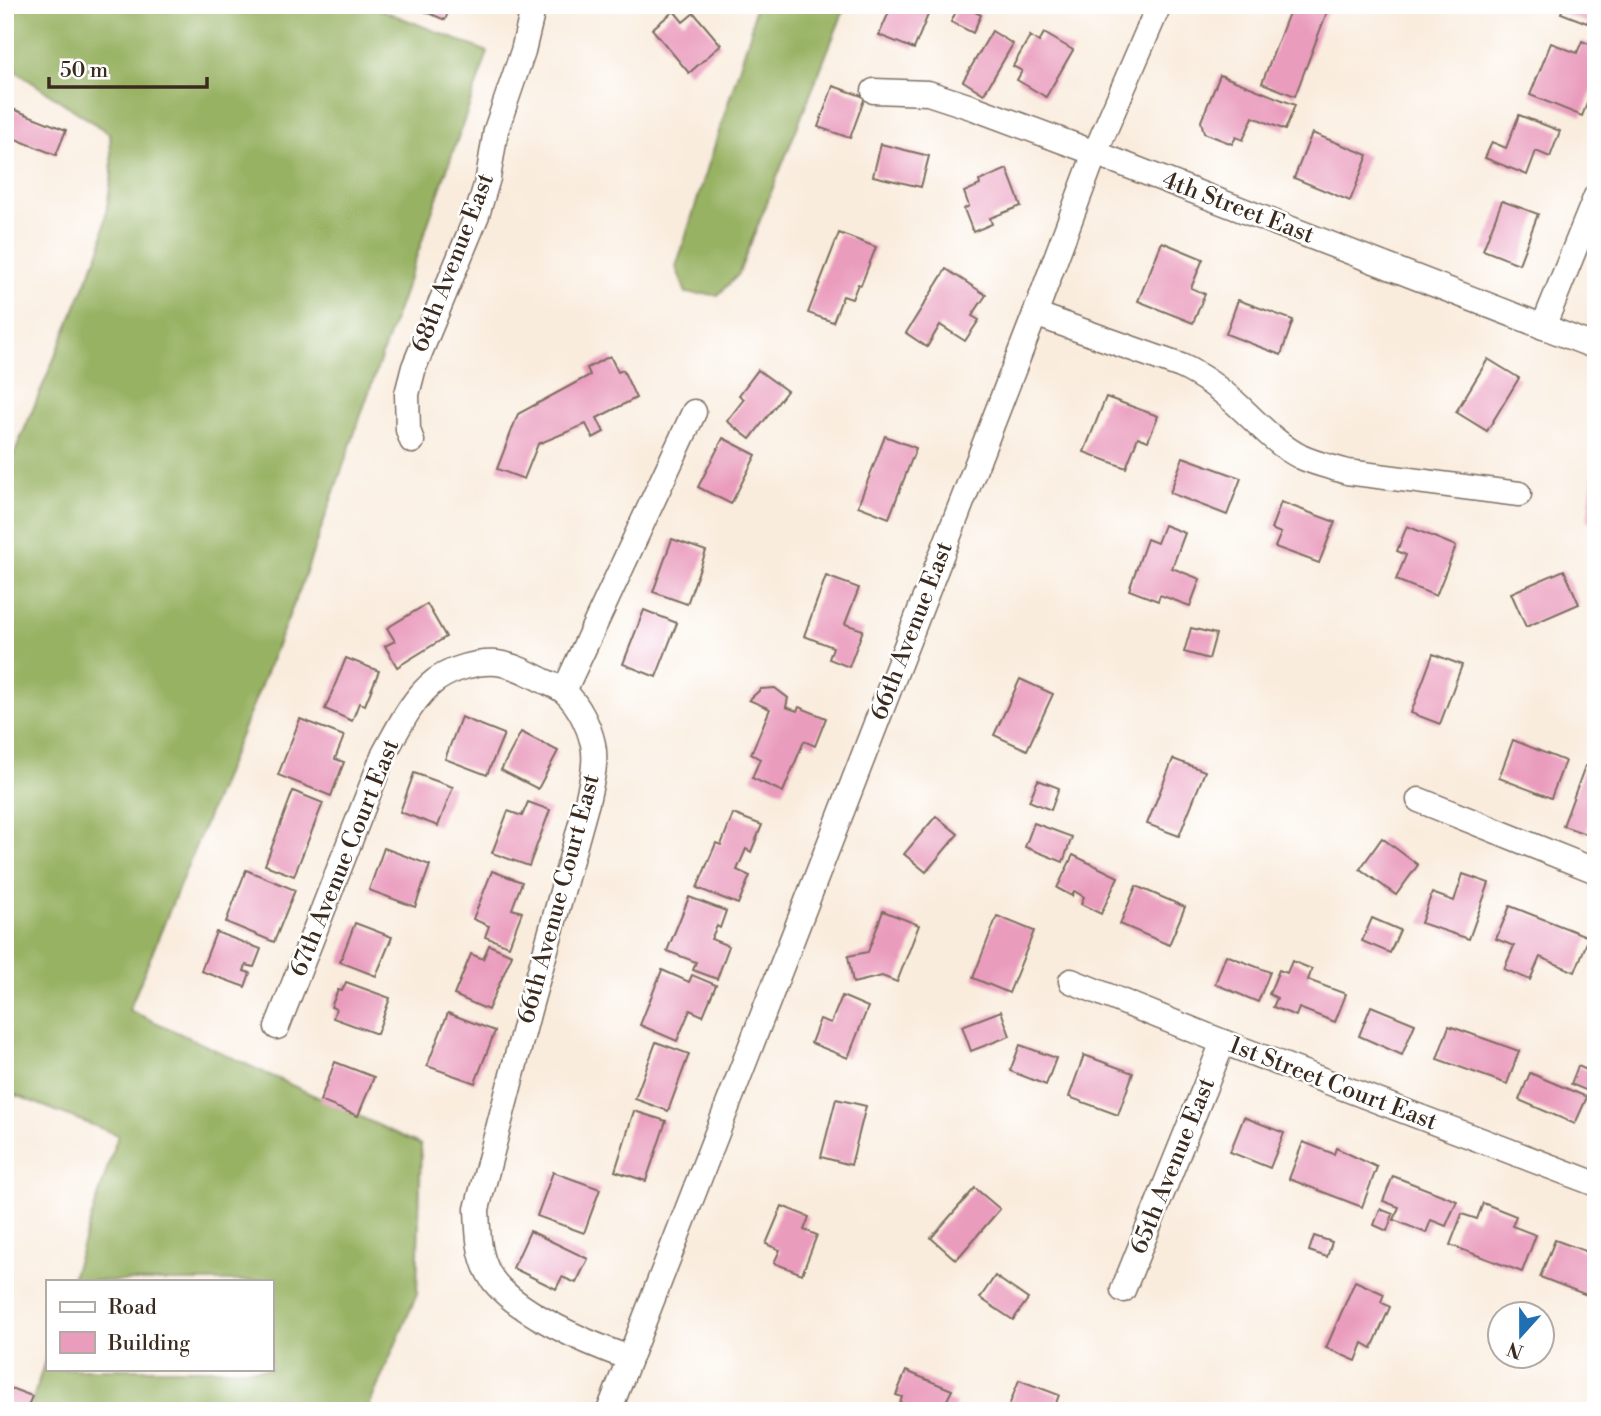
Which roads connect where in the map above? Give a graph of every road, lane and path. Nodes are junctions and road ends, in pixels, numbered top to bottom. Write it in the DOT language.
graph roads {
  1 [pos="534,5"];
  2 [pos="1159,5"];
  3 [pos="874,91"];
  4 [pos="1095,153"];
  5 [pos="1596,196"];
  6 [pos="1035,314"];
  7 [pos="1543,327"];
  8 [pos="1596,347"];
  9 [pos="694,412"];
  10 [pos="412,441"];
  11 [pos="1518,494"];
  12 [pos="564,691"];
  13 [pos="1419,800"];
  14 [pos="1596,871"];
  15 [pos="1070,981"];
  16 [pos="277,1027"];
  17 [pos="1223,1042"];
  18 [pos="1596,1184"];
  19 [pos="1123,1290"];
  20 [pos="629,1358"];
  21 [pos="609,1411"];
  1 -- 10 [label="street, 68th Avenue East"];
  2 -- 4 [label="street, 66th Avenue East"];
  3 -- 4 [label="street, 4th Street East"];
  4 -- 6 [label="street, 66th Avenue East"];
  4 -- 7 [label="street, 4th Street East"];
  5 -- 7 [label="street"];
  6 -- 11 [label="street"];
  6 -- 20 [label="street, 66th Avenue East"];
  7 -- 8 [label="street, 4th Street East"];
  9 -- 12 [label="street"];
  12 -- 16 [label="street, 67th Avenue Court East"];
  12 -- 20 [label="street, 66th Avenue Court East"];
  13 -- 14 [label="street"];
  15 -- 17 [label="street, 1st Street Court East"];
  17 -- 18 [label="street, 1st Street Court East"];
  17 -- 19 [label="street, 65th Avenue East"];
  20 -- 21 [label="street, 66th Avenue East"];
}
